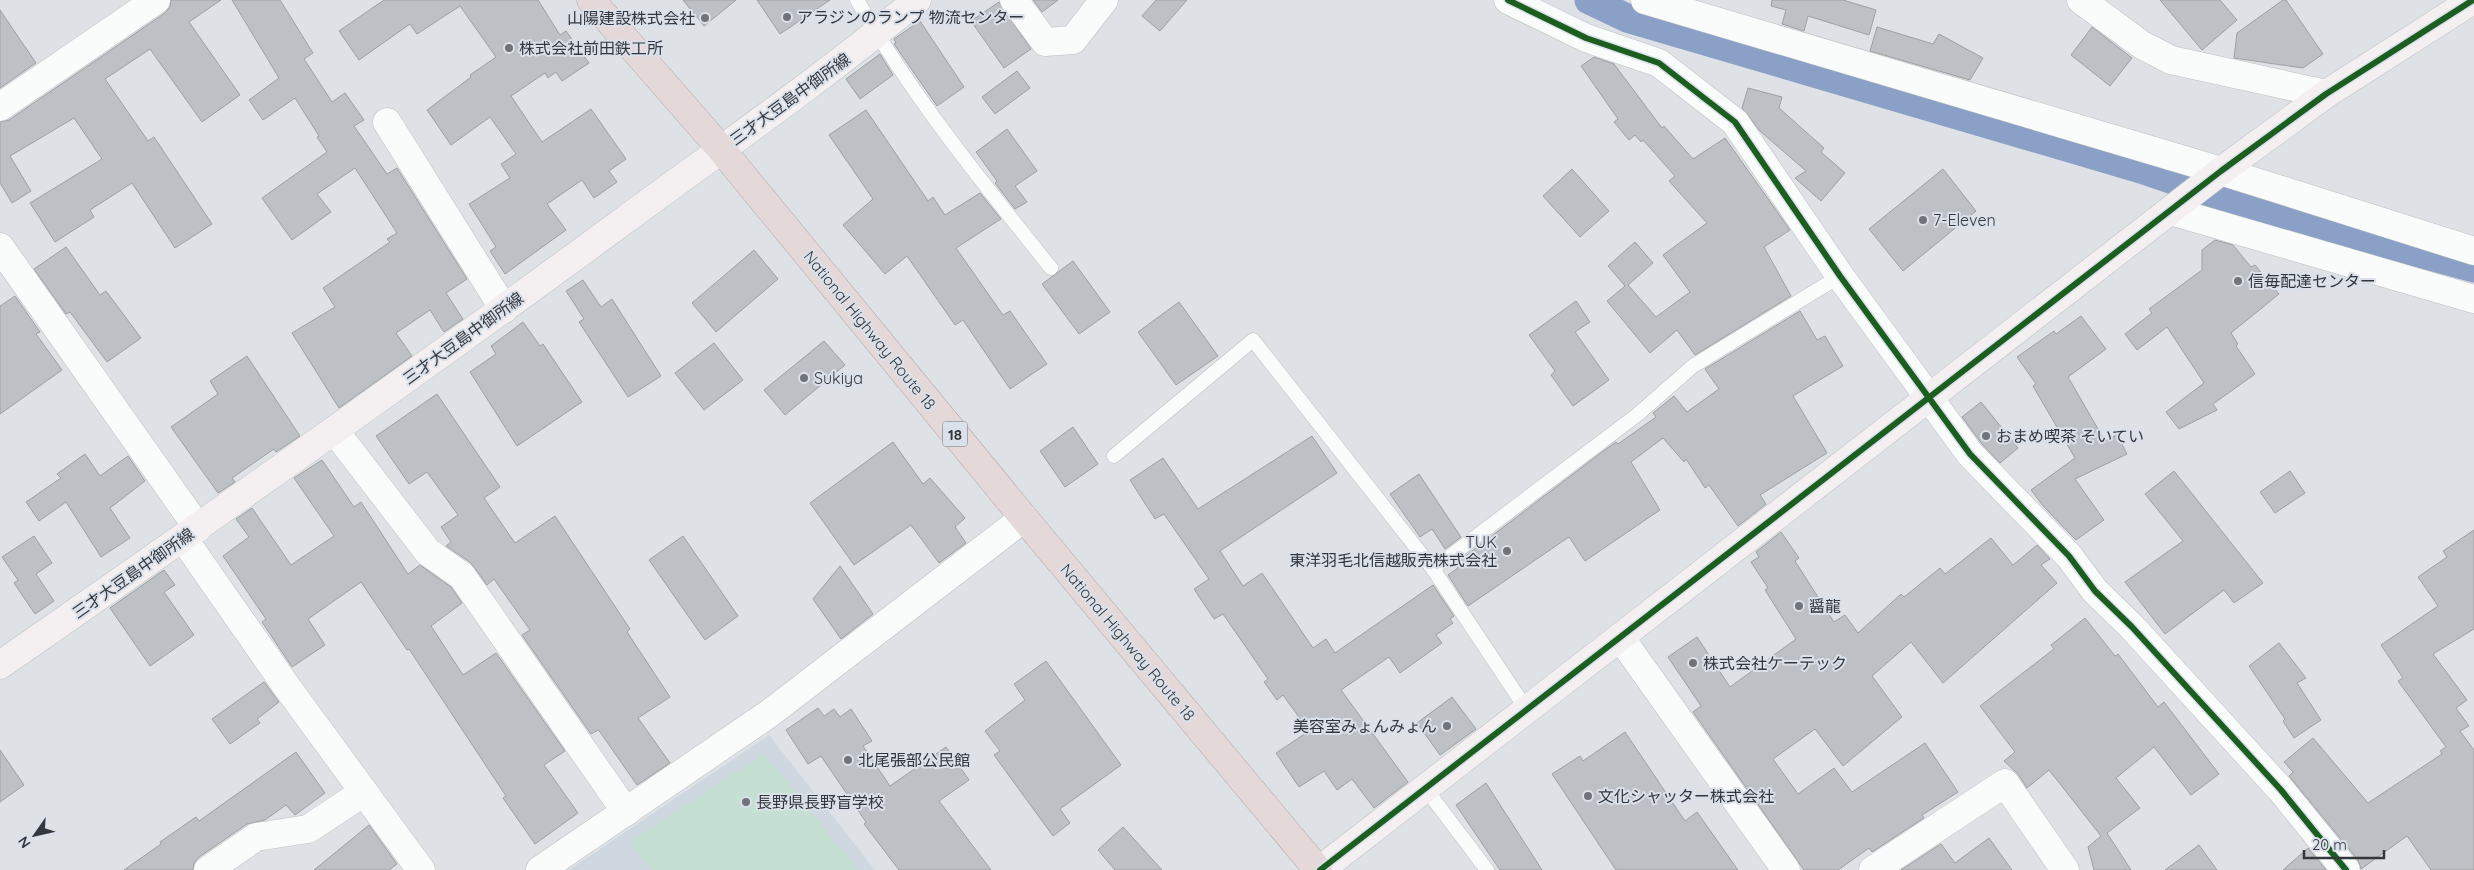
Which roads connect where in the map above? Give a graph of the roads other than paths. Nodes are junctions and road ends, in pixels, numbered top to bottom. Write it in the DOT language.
graph roads {
  1 [pos="156,0"];
  2 [pos="591,0"];
  3 [pos="857,0"];
  4 [pos="917,0"];
  5 [pos="1014,0"];
  6 [pos="1104,0"];
  7 [pos="1508,0"];
  8 [pos="1645,0"];
  9 [pos="2081,0"];
  10 [pos="2473,0"];
  11 [pos="876,34"];
  12 [pos="2326,94"];
  13 [pos="0,107"];
  14 [pos="387,122"];
  15 [pos="721,149"];
  16 [pos="2218,174"];
  17 [pos="2177,206"];
  18 [pos="0,246"];
  19 [pos="2474,251"];
  20 [pos="1051,268"];
  21 [pos="1840,276"];
  22 [pos="2474,299"];
  23 [pos="504,309"];
  24 [pos="1928,399"];
  25 [pos="334,430"];
  26 [pos="1114,456"];
  27 [pos="1024,518"];
  28 [pos="190,533"];
  29 [pos="1433,569"];
  30 [pos="1620,637"];
  31 [pos="0,665"];
  32 [pos="1526,710"];
  33 [pos="1425,788"];
  34 [pos="364,792"];
  35 [pos="626,812"];
  36 [pos="419,869"];
  37 [pos="208,870"];
  38 [pos="540,870"];
  39 [pos="1319,870"];
  40 [pos="1487,870"];
  41 [pos="1786,870"];
  42 [pos="1873,870"];
  43 [pos="2064,870"];
  44 [pos="2346,870"];
  1 -- 13 [label="street"];
  2 -- 15 [label="highway, National Highway Route 18 / 18"];
  3 -- 11 [label="lane"];
  4 -- 11 [label="street, 三才大豆島中御所線"];
  5 -- 6 [label="street"];
  7 -- 21 [label="street"];
  8 -- 16 [label="street"];
  9 -- 12 [label="street"];
  10 -- 12 [label="street"];
  11 -- 15 [label="street, 三才大豆島中御所線"];
  11 -- 20 [label="lane"];
  12 -- 16 [label="street"];
  14 -- 23 [label="street"];
  15 -- 23 [label="street, 三才大豆島中御所線"];
  15 -- 27 [label="highway, National Highway Route 18 / 18"];
  16 -- 17 [label="street"];
  16 -- 19 [label="street"];
  17 -- 22 [label="street"];
  17 -- 24 [label="street"];
  18 -- 28 [label="street"];
  21 -- 24 [label="street"];
  21 -- 29 [label="lane"];
  23 -- 25 [label="street, 三才大豆島中御所線"];
  24 -- 30 [label="street"];
  24 -- 44 [label="street"];
  25 -- 28 [label="street, 三才大豆島中御所線"];
  25 -- 35 [label="street"];
  26 -- 29 [label="lane"];
  27 -- 35 [label="street"];
  27 -- 39 [label="highway, National Highway Route 18 / 18"];
  28 -- 31 [label="street, 三才大豆島中御所線"];
  28 -- 34 [label="street"];
  29 -- 32 [label="lane"];
  30 -- 32 [label="street"];
  30 -- 41 [label="street"];
  32 -- 33 [label="street"];
  33 -- 39 [label="street"];
  33 -- 40 [label="lane"];
  34 -- 36 [label="street"];
  34 -- 37 [label="street"];
  35 -- 38 [label="street"];
  42 -- 43 [label="street"];
}
